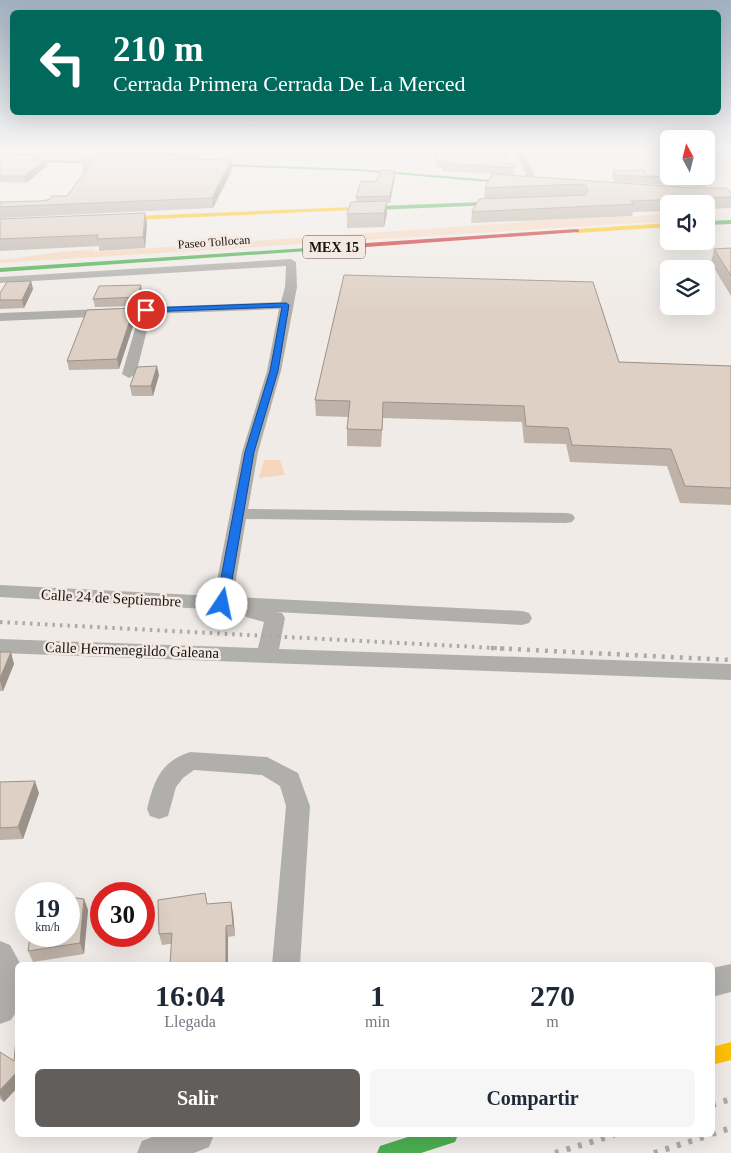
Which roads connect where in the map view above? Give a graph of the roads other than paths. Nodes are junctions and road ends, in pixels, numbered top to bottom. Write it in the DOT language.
graph roads {
  1 [pos="482,205"];
  2 [pos="103,220"];
  3 [pos="731,222"];
  4 [pos="715,223"];
  5 [pos="660,227"];
  6 [pos="0,270"];
  7 [pos="0,280"];
  8 [pos="286,305"];
  9 [pos="146,310"];
  10 [pos="1,319"];
  11 [pos="129,374"];
  12 [pos="240,514"];
  13 [pos="566,518"];
  14 [pos="0,591"];
  15 [pos="222,604"];
  16 [pos="522,618"];
  17 [pos="0,646"];
  18 [pos="264,655"];
  19 [pos="731,672"];
  20 [pos="159,809"];
  21 [pos="0,955"];
  22 [pos="286,962"];
  23 [pos="731,978"];
  24 [pos="715,982"];
  25 [pos="0,1010"];
  26 [pos="731,1051"];
  27 [pos="715,1055"];
  28 [pos="192,1137"];
  29 [pos="441,1137"];
  30 [pos="154,1153"];
  31 [pos="387,1153"];
  1 -- 2 [label="main road"];
  3 -- 4 [label="main road"];
  5 -- 6 [label="main road, Paseo Tollocan / MEX 15"];
  7 -- 8 [label="street"];
  8 -- 9 [label="street"];
  8 -- 12 [label="street"];
  9 -- 10 [label="street"];
  9 -- 11 [label="street"];
  12 -- 13 [label="street"];
  12 -- 15 [label="street"];
  14 -- 15 [label="street, Calle 24 de Septiembre"];
  15 -- 16 [label="street"];
  15 -- 18 [label="street"];
  17 -- 18 [label="street, Calle Hermenegildo Galeana"];
  18 -- 19 [label="street"];
  20 -- 22 [label="street"];
  21 -- 25 [label="street"];
  23 -- 24 [label="street"];
  26 -- 27 [label="main road"];
  28 -- 30 [label="street"];
  29 -- 31 [label="main road"];
}
